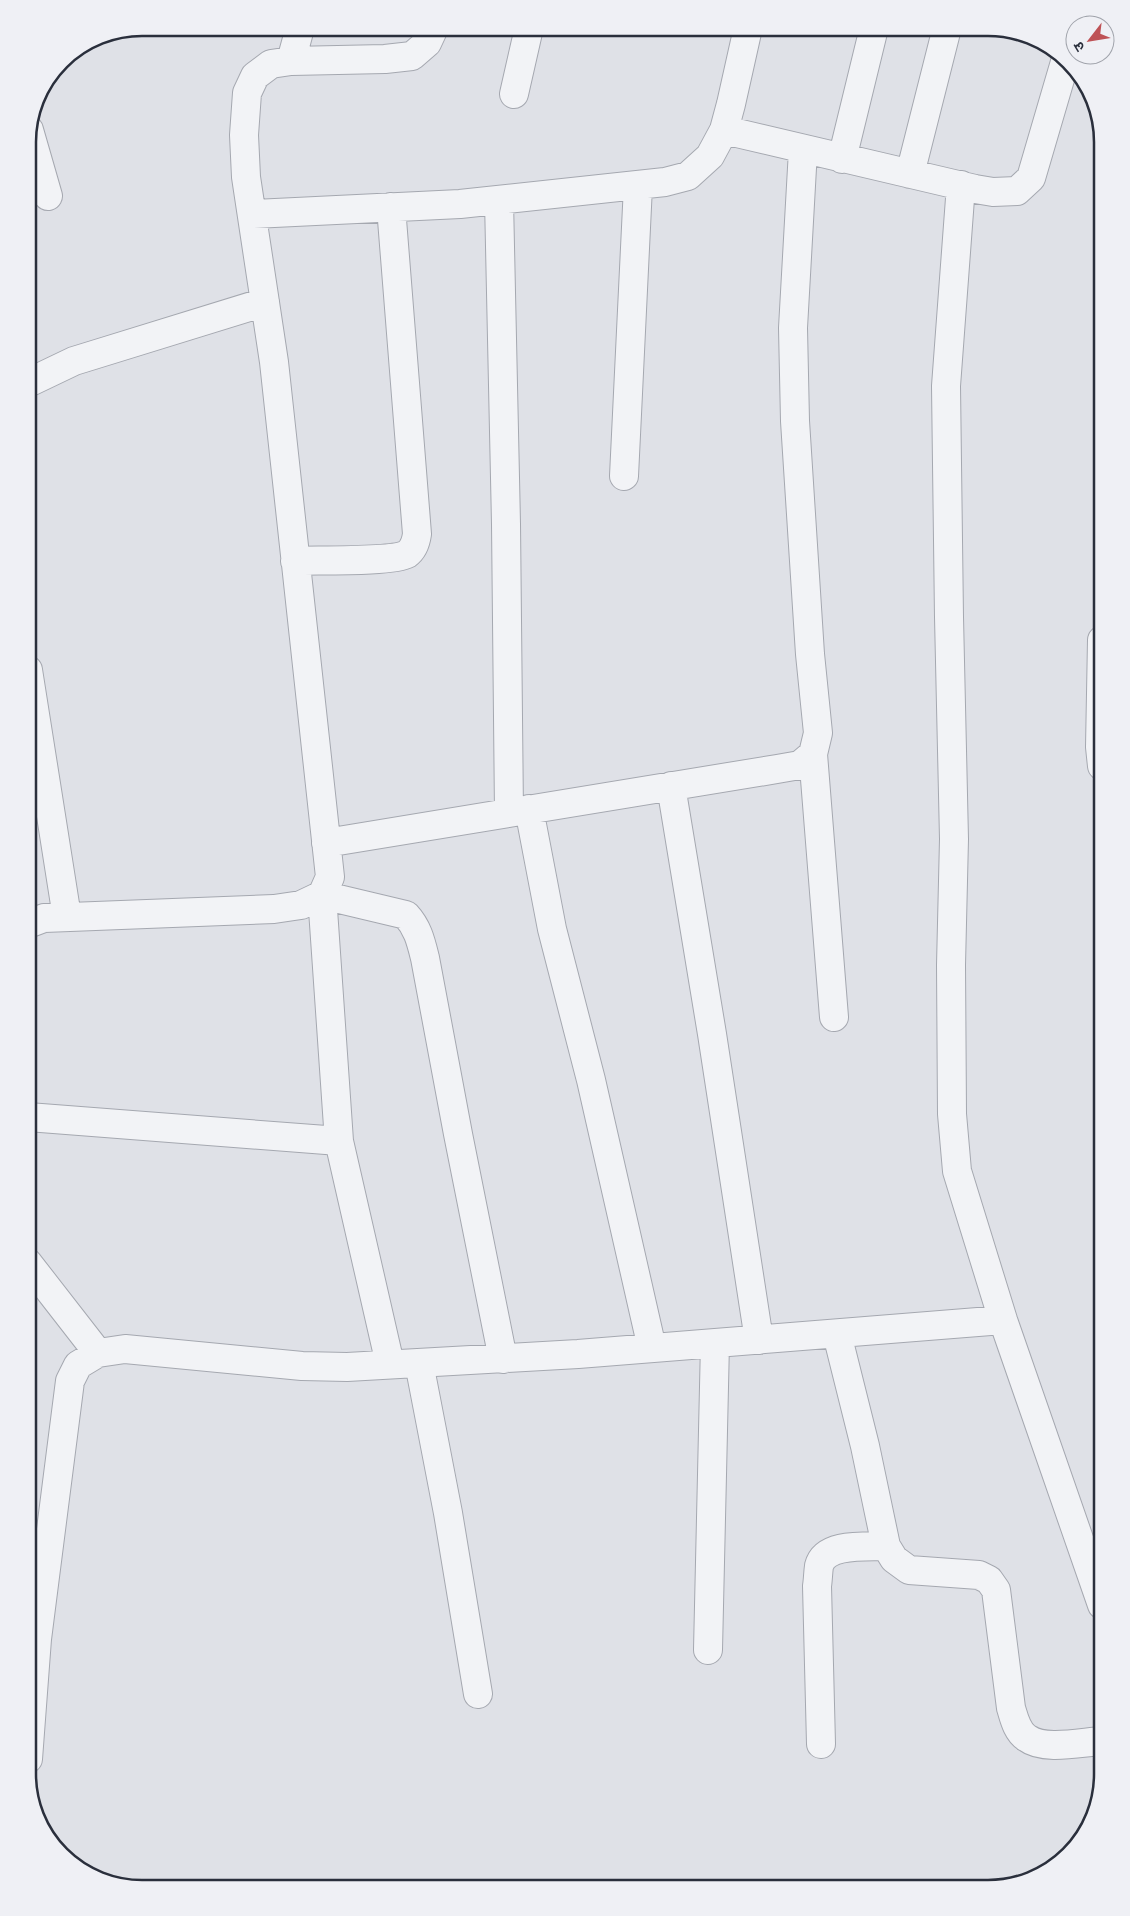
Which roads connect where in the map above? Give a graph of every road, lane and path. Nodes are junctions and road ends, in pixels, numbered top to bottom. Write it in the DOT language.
graph roads {
  1 [pos="298,36"];
  2 [pos="430,36"];
  3 [pos="527,36"];
  4 [pos="746,36"];
  5 [pos="872,36"];
  6 [pos="945,36"];
  7 [pos="291,61"];
  8 [pos="1063,67"];
  9 [pos="514,94"];
  10 [pos="724,130"];
  11 [pos="803,150"];
  12 [pos="36,154"];
  13 [pos="842,159"];
  14 [pos="910,174"];
  15 [pos="960,185"];
  16 [pos="638,186"];
  17 [pos="48,196"];
  18 [pos="499,200"];
  19 [pos="391,207"];
  20 [pos="252,214"];
  21 [pos="265,302"];
  22 [pos="36,379"];
  23 [pos="624,476"];
  24 [pos="295,561"];
  25 [pos="36,721"];
  26 [pos="814,754"];
  27 [pos="671,786"];
  28 [pos="519,811"];
  29 [pos="326,843"];
  30 [pos="322,895"];
  31 [pos="67,917"];
  32 [pos="36,921"];
  33 [pos="834,1017"];
  34 [pos="36,1119"];
  35 [pos="339,1141"];
  36 [pos="36,1272"];
  37 [pos="1003,1320"];
  38 [pos="837,1334"];
  39 [pos="759,1340"];
  40 [pos="715,1344"];
  41 [pos="652,1348"];
  42 [pos="98,1353"];
  43 [pos="503,1359"];
  44 [pos="419,1363"];
  45 [pos="390,1364"];
  46 [pos="886,1546"];
  47 [pos="1094,1582"];
  48 [pos="36,1639"];
  49 [pos="708,1650"];
  50 [pos="478,1694"];
  51 [pos="1094,1742"];
  52 [pos="822,1744"];
  1 -- 7 [label="street"];
  2 -- 7 [label="street"];
  3 -- 9 [label="street"];
  4 -- 10 [label="street"];
  5 -- 13 [label="street"];
  6 -- 14 [label="street"];
  7 -- 20 [label="street"];
  8 -- 15 [label="street"];
  10 -- 11 [label="street"];
  10 -- 16 [label="street"];
  11 -- 13 [label="street"];
  11 -- 26 [label="street"];
  12 -- 17 [label="street"];
  13 -- 14 [label="street"];
  14 -- 15 [label="street"];
  15 -- 37 [label="street"];
  16 -- 18 [label="street"];
  16 -- 23 [label="street"];
  18 -- 19 [label="street"];
  18 -- 28 [label="street"];
  19 -- 20 [label="street"];
  19 -- 24 [label="street"];
  20 -- 21 [label="street"];
  21 -- 22 [label="street"];
  21 -- 24 [label="street"];
  24 -- 29 [label="street"];
  25 -- 31 [label="street"];
  26 -- 27 [label="street"];
  26 -- 33 [label="street"];
  27 -- 28 [label="street"];
  27 -- 39 [label="street"];
  28 -- 29 [label="street"];
  28 -- 41 [label="street"];
  29 -- 30 [label="street"];
  30 -- 31 [label="street"];
  30 -- 35 [label="street"];
  30 -- 43 [label="street"];
  31 -- 32 [label="street"];
  34 -- 35 [label="street"];
  35 -- 45 [label="street"];
  36 -- 42 [label="street"];
  37 -- 38 [label="street"];
  37 -- 47 [label="street"];
  38 -- 39 [label="street"];
  38 -- 46 [label="street"];
  39 -- 40 [label="street"];
  40 -- 41 [label="street"];
  40 -- 49 [label="street"];
  41 -- 43 [label="street"];
  42 -- 45 [label="street"];
  42 -- 48 [label="street"];
  43 -- 44 [label="street"];
  44 -- 45 [label="street"];
  44 -- 50 [label="street"];
  46 -- 51 [label="street"];
  46 -- 52 [label="street"];
}
